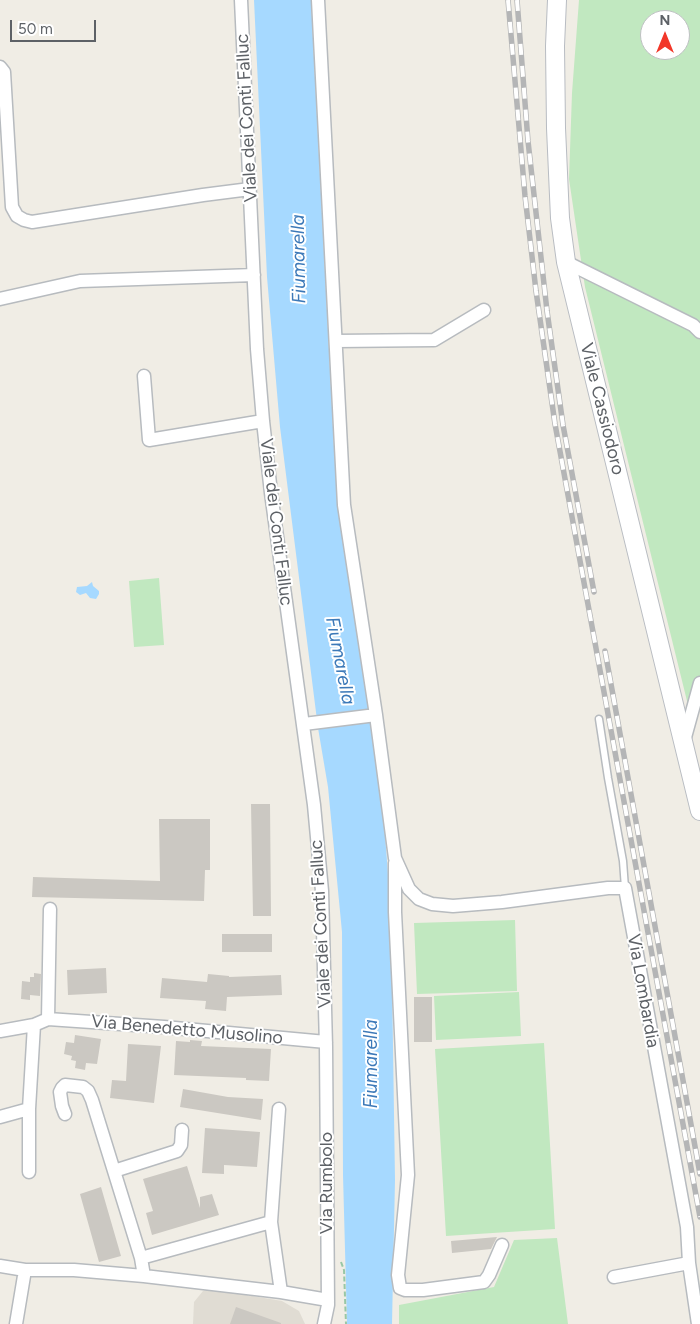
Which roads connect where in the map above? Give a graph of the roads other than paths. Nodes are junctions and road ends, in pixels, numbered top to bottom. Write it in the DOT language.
graph roads {
  1 [pos="241,0"];
  2 [pos="318,0"];
  3 [pos="557,0"];
  4 [pos="0,66"];
  5 [pos="250,189"];
  6 [pos="566,262"];
  7 [pos="254,275"];
  8 [pos="0,299"];
  9 [pos="484,310"];
  10 [pos="700,332"];
  11 [pos="336,341"];
  12 [pos="144,376"];
  13 [pos="264,421"];
  14 [pos="700,683"];
  15 [pos="374,716"];
  16 [pos="599,719"];
  17 [pos="310,724"];
  18 [pos="683,744"];
  19 [pos="700,811"];
  20 [pos="396,858"];
  21 [pos="625,888"];
  22 [pos="50,909"];
  23 [pos="48,1019"];
  24 [pos="34,1025"];
  25 [pos="0,1031"];
  26 [pos="326,1042"];
  27 [pos="29,1109"];
  28 [pos="279,1109"];
  29 [pos="65,1114"];
  30 [pos="0,1117"];
  31 [pos="182,1130"];
  32 [pos="114,1171"];
  33 [pos="29,1172"];
  34 [pos="271,1222"];
  35 [pos="502,1245"];
  36 [pos="141,1258"];
  37 [pos="689,1263"];
  38 [pos="0,1266"];
  39 [pos="25,1270"];
  40 [pos="144,1276"];
  41 [pos="614,1277"];
  42 [pos="281,1292"];
  43 [pos="328,1302"];
  44 [pos="16,1324"];
  45 [pos="324,1324"];
  46 [pos="330,1324"];
  47 [pos="698,1324"];
  1 -- 5 [label="street, Viale dei Conti Falluc"];
  2 -- 11 [label="street"];
  3 -- 6 [label="main road, Viale Cassiodoro"];
  4 -- 5 [label="street"];
  5 -- 7 [label="street, Viale dei Conti Falluc"];
  6 -- 10 [label="street"];
  6 -- 18 [label="main road, Viale Cassiodoro"];
  7 -- 8 [label="street"];
  7 -- 13 [label="street, Viale dei Conti Falluc"];
  9 -- 11 [label="street"];
  11 -- 15 [label="street"];
  12 -- 13 [label="street"];
  13 -- 17 [label="street, Viale dei Conti Falluc"];
  14 -- 18 [label="street"];
  15 -- 17 [label="street"];
  15 -- 20 [label="street"];
  16 -- 21 [label="lane, Via Lombardia"];
  17 -- 26 [label="street, Viale dei Conti Falluc"];
  18 -- 19 [label="main road, Viale Cassiodoro"];
  20 -- 21 [label="street"];
  20 -- 35 [label="street"];
  21 -- 37 [label="street, Via Lombardia"];
  22 -- 23 [label="street"];
  23 -- 24 [label="street, Via Benedetto Musolino"];
  23 -- 26 [label="street, Via Benedetto Musolino"];
  24 -- 25 [label="street, Via Benedetto Musolino"];
  24 -- 27 [label="street"];
  26 -- 43 [label="street, Via Rumbolo"];
  27 -- 30 [label="street"];
  27 -- 33 [label="street"];
  28 -- 34 [label="street"];
  29 -- 32 [label="street"];
  31 -- 32 [label="street"];
  32 -- 36 [label="street"];
  34 -- 36 [label="street"];
  34 -- 42 [label="street"];
  36 -- 40 [label="street"];
  37 -- 41 [label="street"];
  37 -- 47 [label="street, Via Lombardia"];
  38 -- 39 [label="street"];
  39 -- 40 [label="street"];
  39 -- 44 [label="street"];
  40 -- 42 [label="street"];
  42 -- 43 [label="street"];
  43 -- 45 [label="street, Via Rumbolo"];
  43 -- 46 [label="street"];
}
